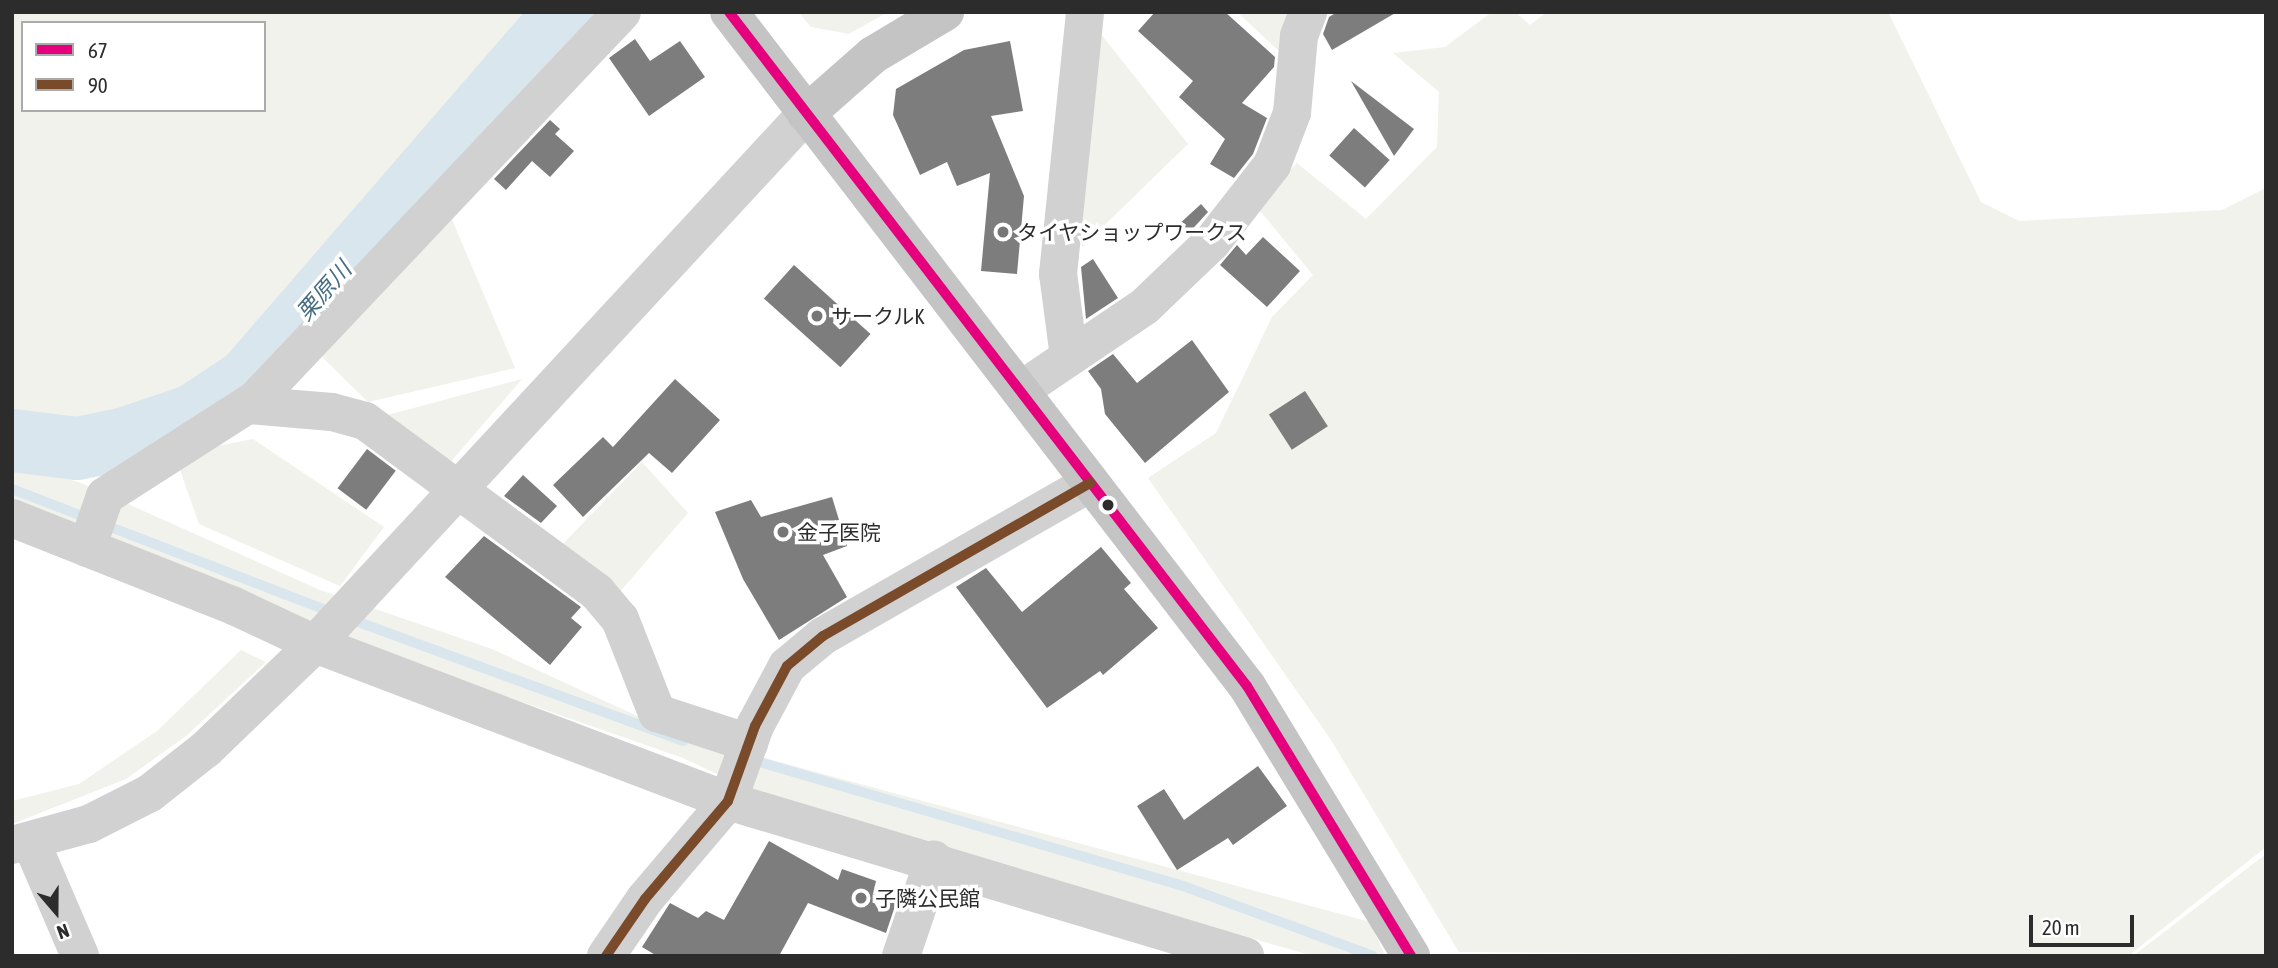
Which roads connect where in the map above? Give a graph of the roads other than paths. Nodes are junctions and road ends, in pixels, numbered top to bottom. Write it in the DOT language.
graph roads {
  1 [pos="622,12"];
  2 [pos="729,12"];
  3 [pos="945,12"];
  4 [pos="1085,12"];
  5 [pos="1308,12"];
  6 [pos="806,114"];
  7 [pos="1069,357"];
  8 [pos="1021,390"];
  9 [pos="248,405"];
  10 [pos="1090,482"];
  11 [pos="457,488"];
  12 [pos="12,518"];
  13 [pos="87,548"];
  14 [pos="318,640"];
  15 [pos="740,770"];
  16 [pos="22,844"];
  17 [pos="934,859"];
  18 [pos="80,956"];
  19 [pos="606,956"];
  20 [pos="901,956"];
  21 [pos="1245,956"];
  22 [pos="1411,956"];
  1 -- 9 [label="street"];
  2 -- 6 [label="main road"];
  3 -- 6 [label="main road"];
  4 -- 7 [label="street"];
  5 -- 7 [label="street"];
  6 -- 8 [label="main road"];
  6 -- 11 [label="street"];
  7 -- 8 [label="street"];
  8 -- 10 [label="main road"];
  9 -- 11 [label="street"];
  9 -- 13 [label="street"];
  10 -- 15 [label="street"];
  10 -- 22 [label="main road"];
  11 -- 14 [label="street"];
  11 -- 15 [label="street"];
  12 -- 13 [label="street"];
  13 -- 14 [label="street"];
  14 -- 15 [label="street"];
  14 -- 16 [label="street"];
  15 -- 17 [label="street"];
  15 -- 19 [label="street"];
  16 -- 18 [label="street"];
  17 -- 20 [label="street"];
  17 -- 21 [label="street"];
}
